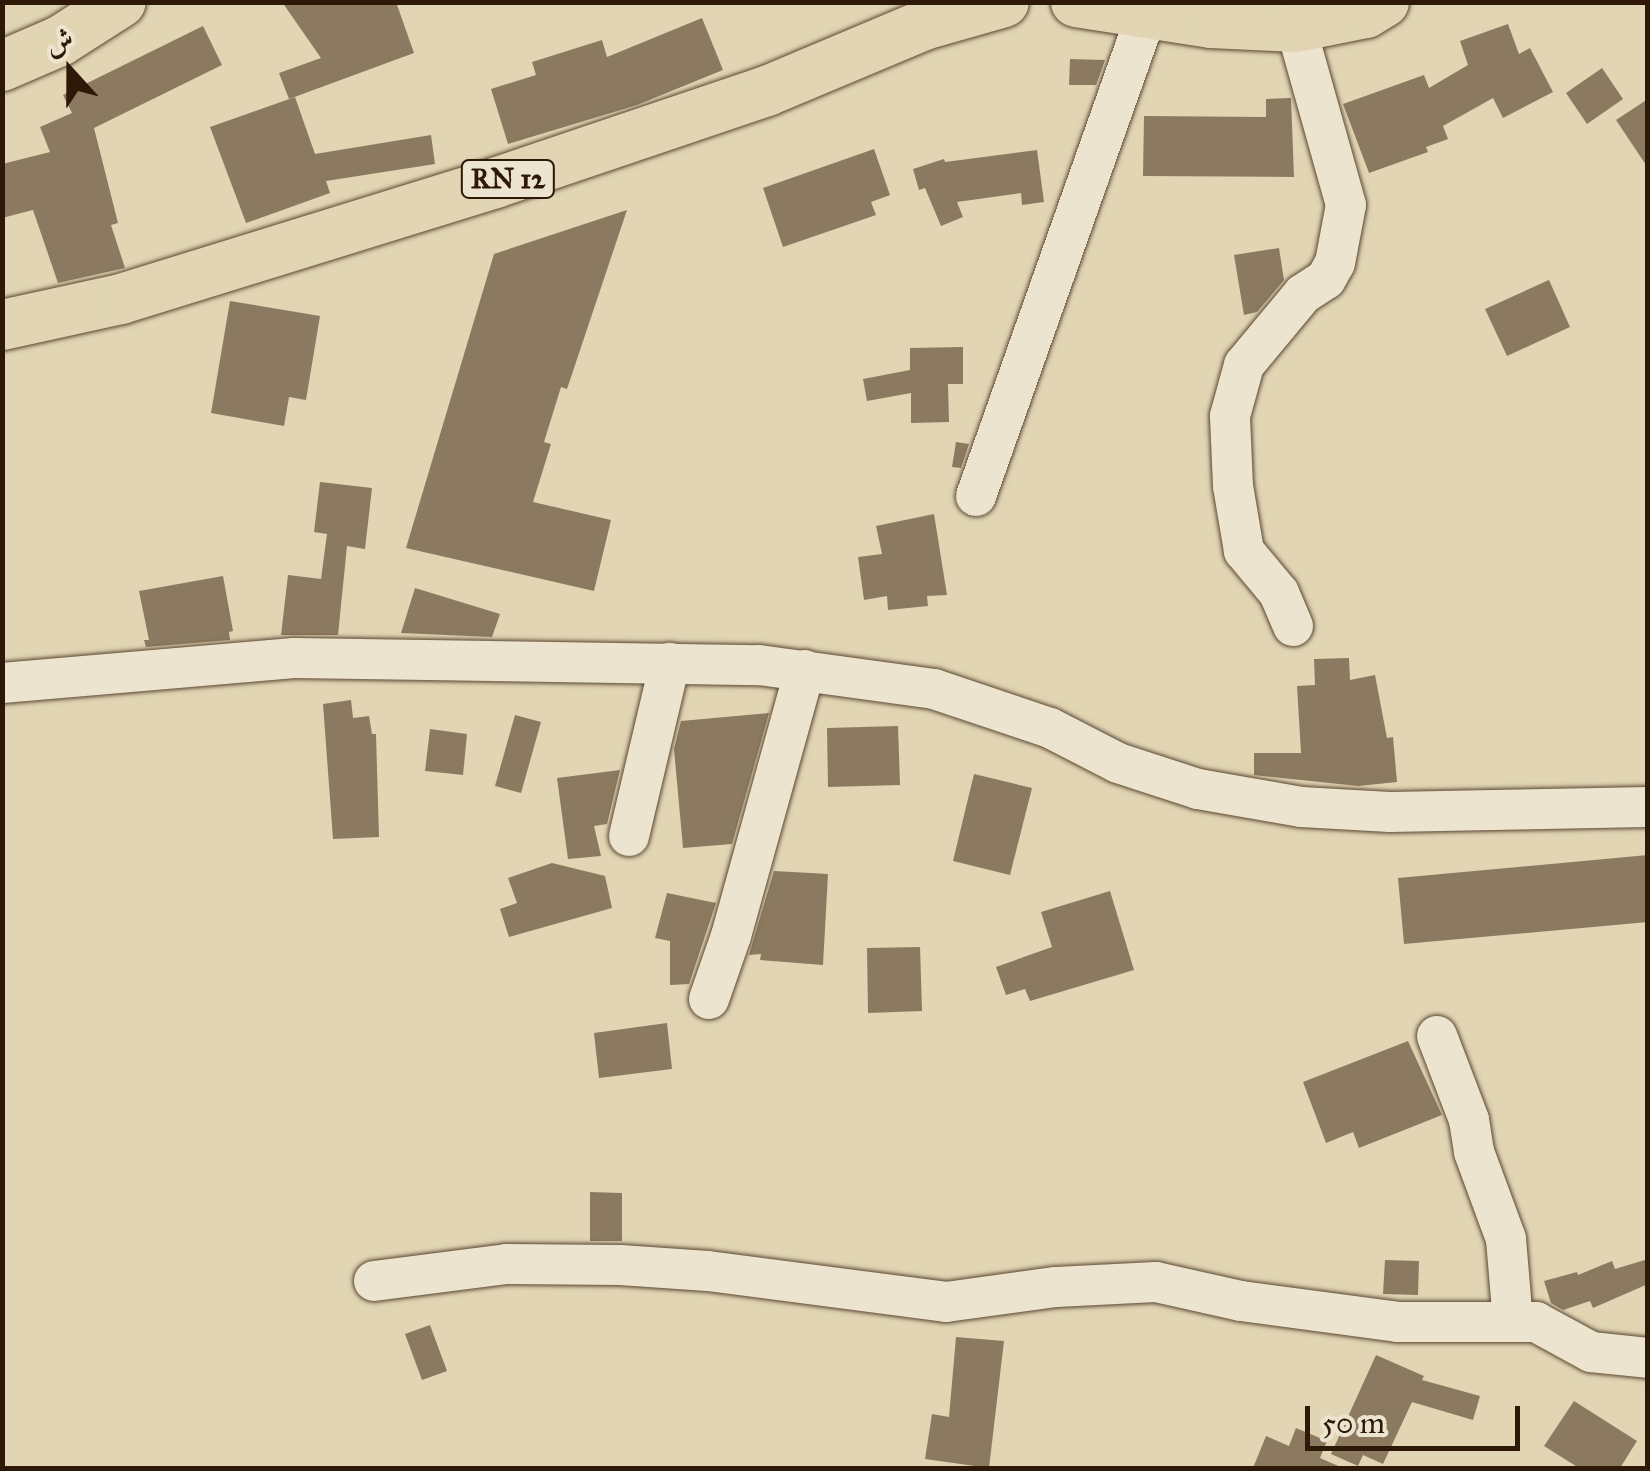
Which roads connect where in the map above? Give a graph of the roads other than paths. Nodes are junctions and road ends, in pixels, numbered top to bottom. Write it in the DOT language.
graph roads {
  1 [pos="121,2"];
  2 [pos="1004,2"];
  3 [pos="1076,2"];
  4 [pos="1384,2"];
  5 [pos="1148,13"];
  6 [pos="1296,27"];
  7 [pos="2,66"];
  8 [pos="2,325"];
  9 [pos="976,496"];
  10 [pos="1292,626"];
  11 [pos="670,663"];
  12 [pos="804,670"];
  13 [pos="2,684"];
  14 [pos="1648,807"];
  15 [pos="629,836"];
  16 [pos="709,999"];
  17 [pos="1437,1036"];
  18 [pos="374,1281"];
  19 [pos="1513,1322"];
  20 [pos="1648,1358"];
  1 -- 7 [label="main road"];
  2 -- 8 [label="main road, RN 12"];
  3 -- 5 [label="main road"];
  4 -- 6 [label="main road"];
  5 -- 6 [label="main road"];
  5 -- 9 [label="street"];
  6 -- 10 [label="street"];
  11 -- 12 [label="street"];
  11 -- 13 [label="street"];
  11 -- 15 [label="street"];
  12 -- 14 [label="street"];
  12 -- 16 [label="street"];
  17 -- 19 [label="street"];
  18 -- 19 [label="street"];
  19 -- 20 [label="street"];
}
